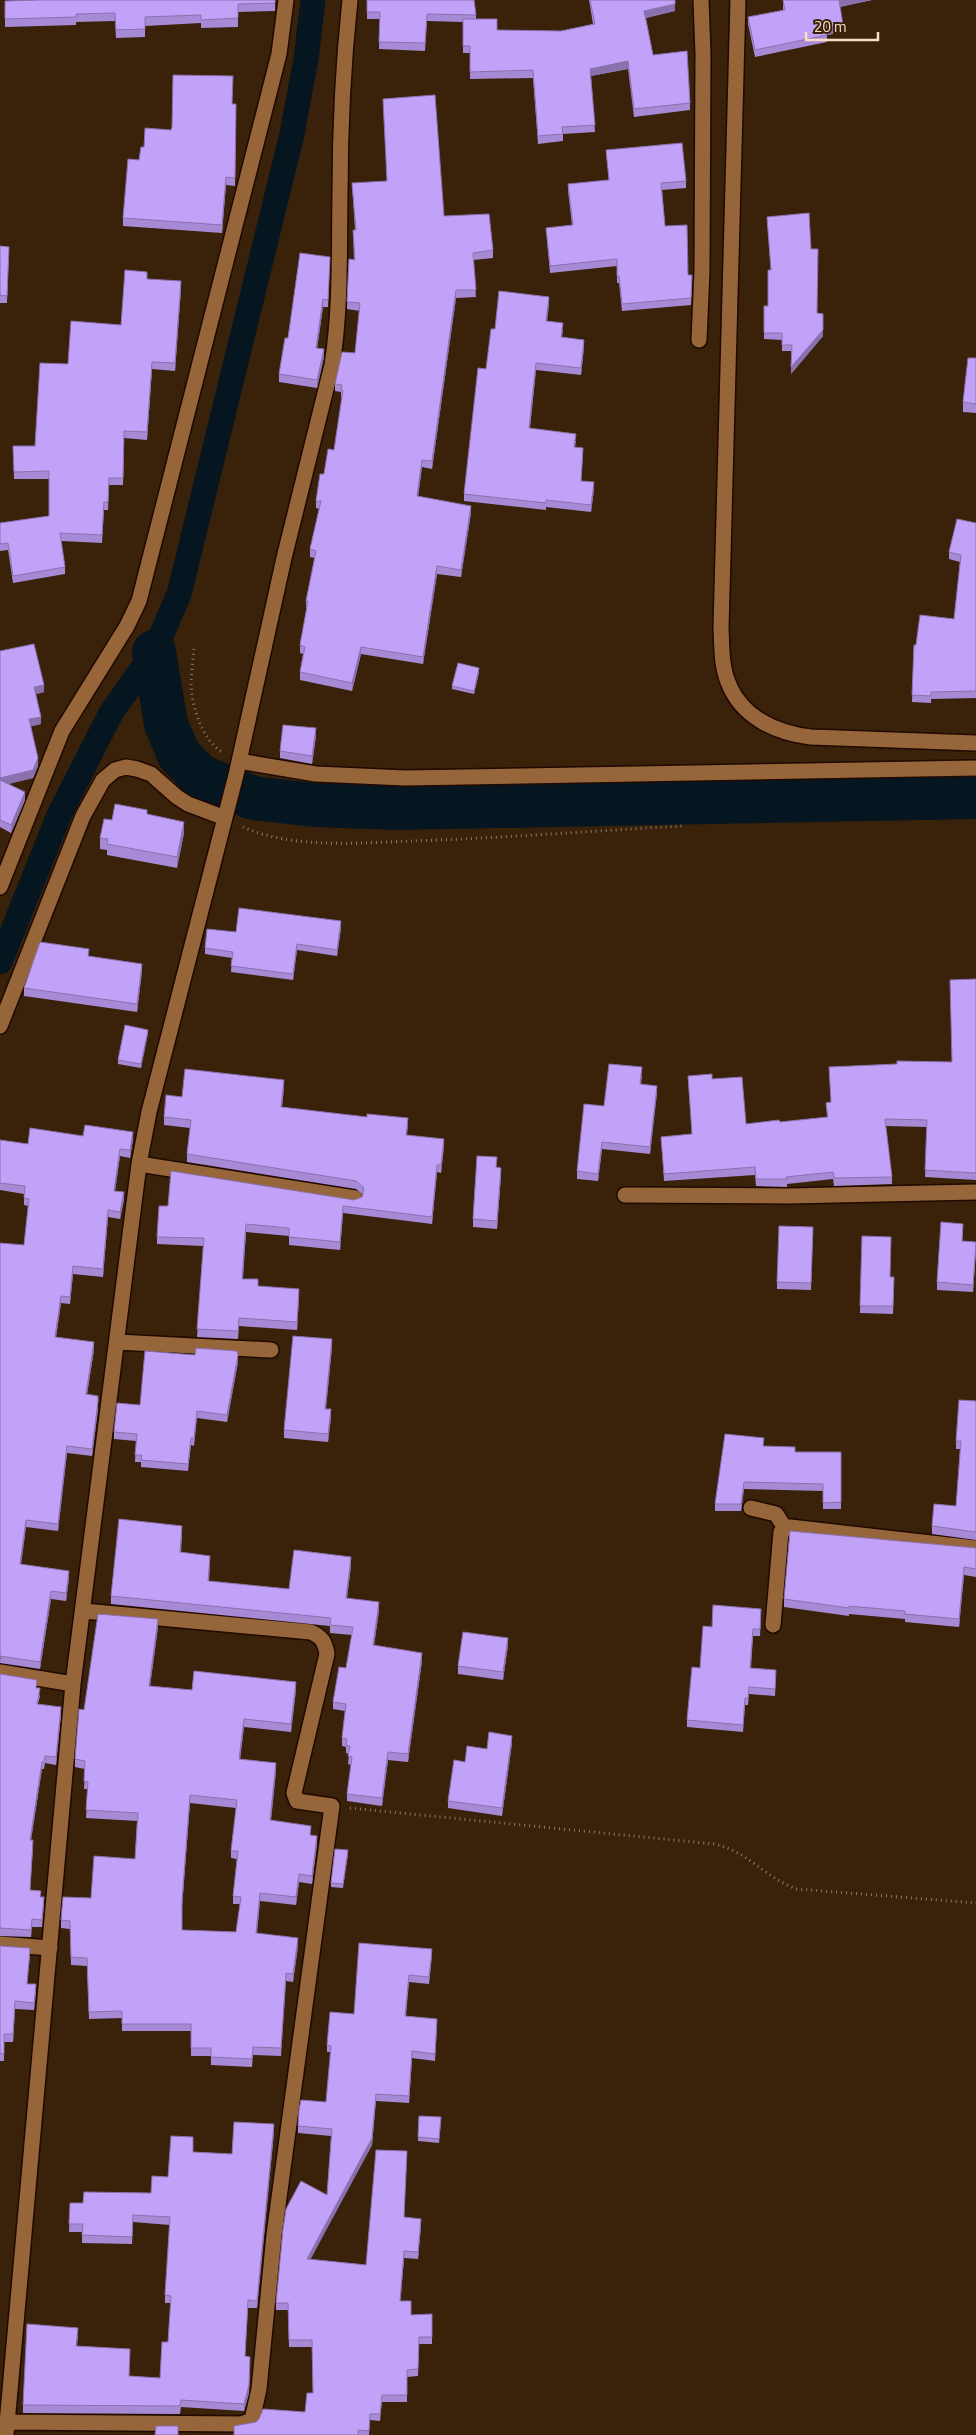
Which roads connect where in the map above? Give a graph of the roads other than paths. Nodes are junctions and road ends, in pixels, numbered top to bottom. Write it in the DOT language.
graph roads {
  1 [pos="286,0"];
  2 [pos="350,0"];
  3 [pos="701,0"];
  4 [pos="738,0"];
  5 [pos="699,340"];
  6 [pos="976,743"];
  7 [pos="238,768"];
  8 [pos="976,768"];
  9 [pos="225,818"];
  10 [pos="0,888"];
  11 [pos="0,1026"];
  12 [pos="139,1164"];
  13 [pos="976,1192"];
  14 [pos="626,1195"];
  15 [pos="355,1198"];
  16 [pos="117,1342"];
  17 [pos="272,1350"];
  18 [pos="751,1508"];
  19 [pos="785,1528"];
  20 [pos="976,1548"];
  21 [pos="84,1611"];
  22 [pos="773,1625"];
  23 [pos="0,1672"];
  24 [pos="73,1684"];
  25 [pos="0,1944"];
  26 [pos="50,1948"];
  27 [pos="7,2429"];
  1 -- 10 [label="street"];
  2 -- 7 [label="street"];
  3 -- 5 [label="street"];
  4 -- 6 [label="street"];
  7 -- 8 [label="street"];
  7 -- 9 [label="street"];
  9 -- 11 [label="street"];
  9 -- 12 [label="street"];
  12 -- 15 [label="street"];
  12 -- 16 [label="street"];
  13 -- 14 [label="street"];
  16 -- 17 [label="street"];
  16 -- 21 [label="street"];
  18 -- 19 [label="street"];
  19 -- 20 [label="street"];
  19 -- 22 [label="street"];
  21 -- 24 [label="street"];
  21 -- 27 [label="street"];
  23 -- 24 [label="street"];
  24 -- 26 [label="street"];
  25 -- 26 [label="street"];
  26 -- 27 [label="street"];
}
